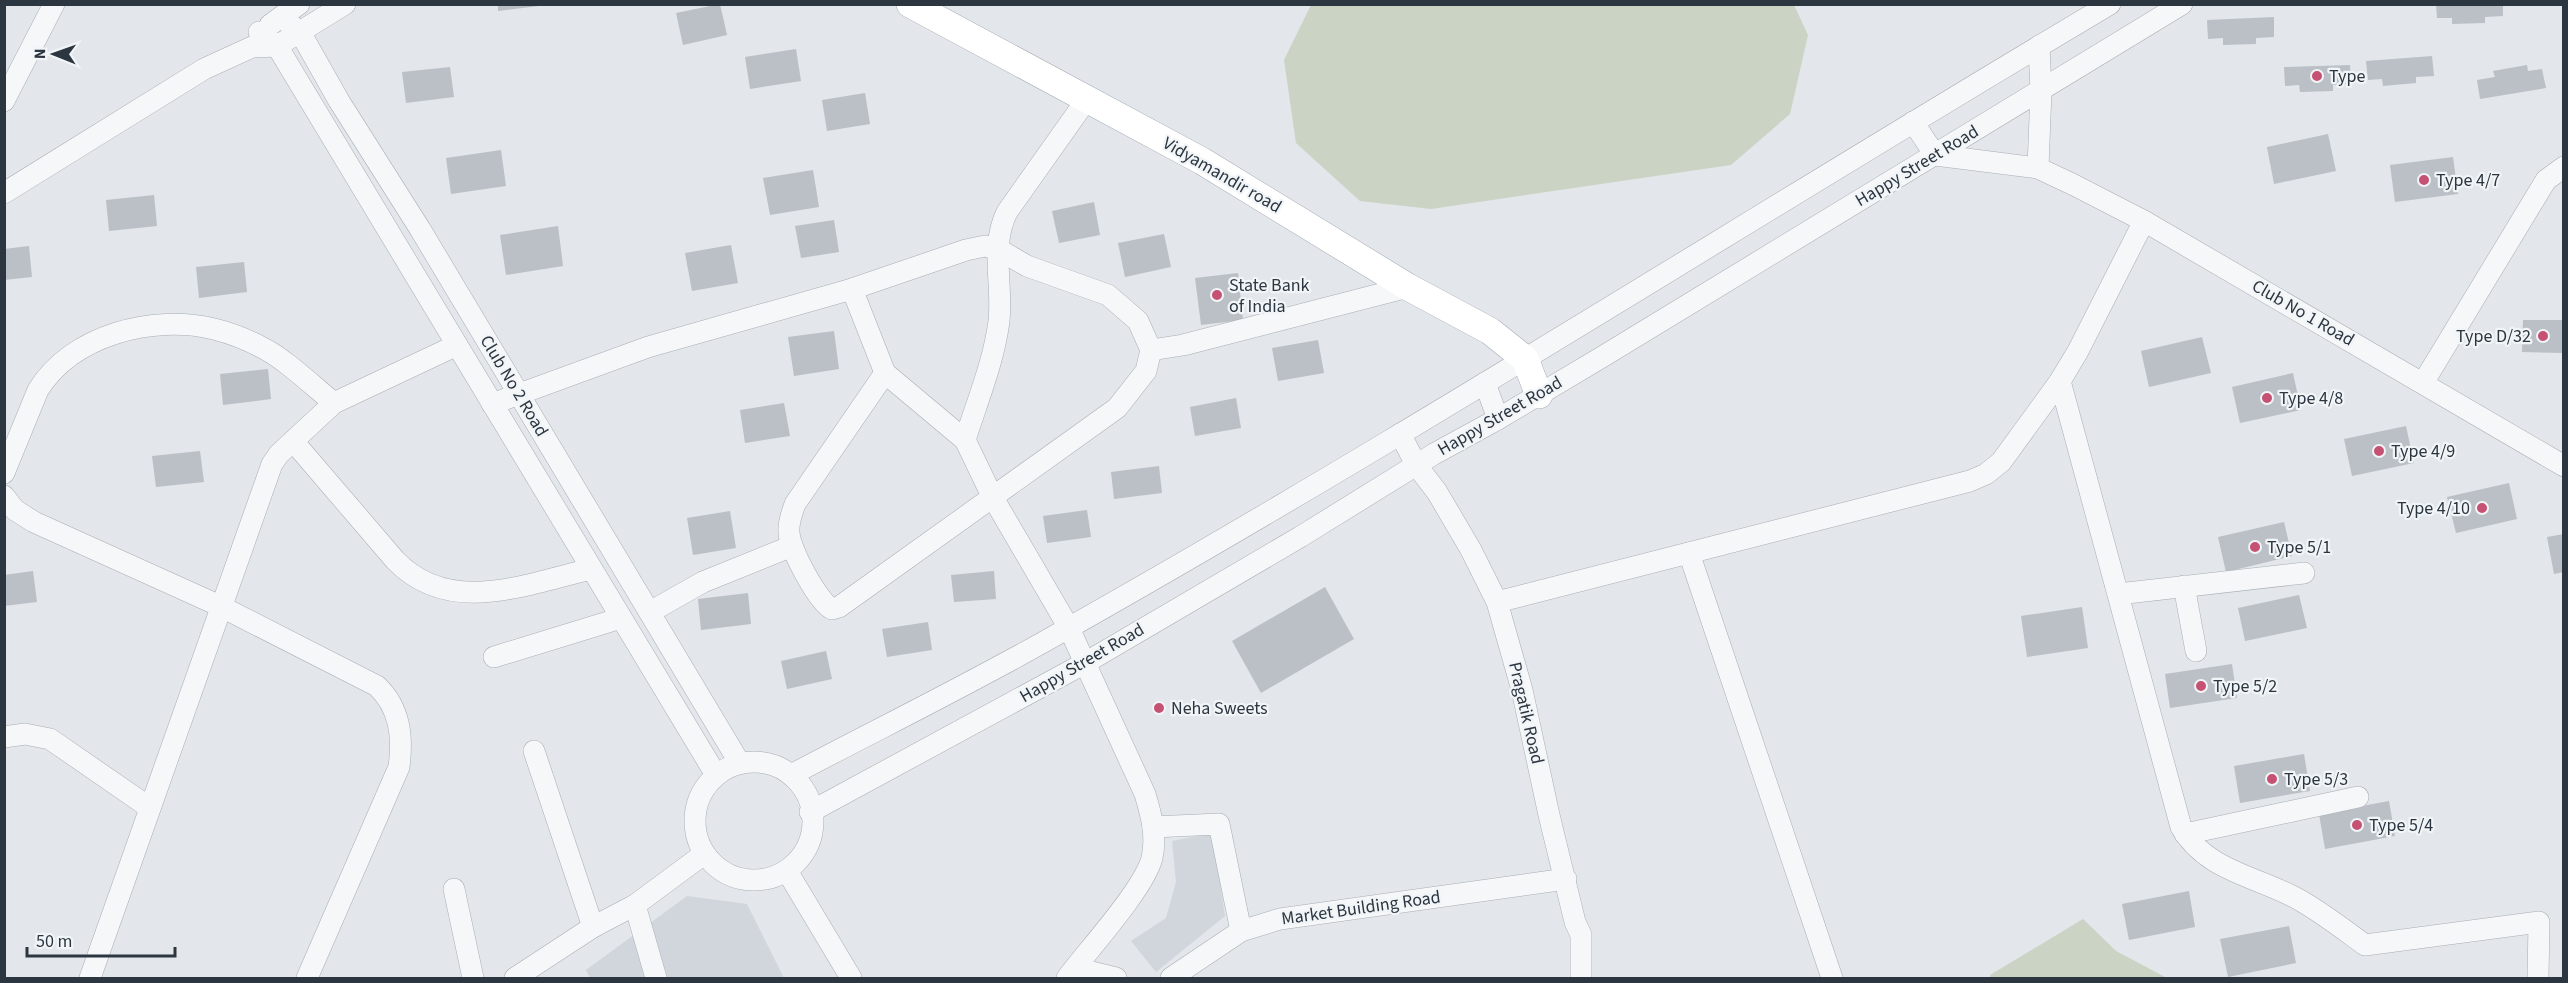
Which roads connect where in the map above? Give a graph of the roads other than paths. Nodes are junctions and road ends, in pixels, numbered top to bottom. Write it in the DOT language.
graph roads {
  1 [pos="54,4"];
  2 [pos="299,4"];
  3 [pos="345,4"];
  4 [pos="910,4"];
  5 [pos="2109,4"];
  6 [pos="2182,4"];
  7 [pos="281,17"];
  8 [pos="300,32"];
  9 [pos="255,39"];
  10 [pos="277,46"];
  11 [pos="2039,46"];
  12 [pos="2041,91"];
  13 [pos="1087,99"];
  14 [pos="4,101"];
  15 [pos="1913,122"];
  16 [pos="1935,155"];
  17 [pos="2564,166"];
  18 [pos="2038,168"];
  19 [pos="4,193"];
  20 [pos="2144,221"];
  21 [pos="998,249"];
  22 [pos="1408,287"];
  23 [pos="852,289"];
  24 [pos="1570,332"];
  25 [pos="456,345"];
  26 [pos="1151,350"];
  27 [pos="1525,359"];
  28 [pos="1582,369"];
  29 [pos="885,373"];
  30 [pos="2060,381"];
  31 [pos="1485,383"];
  32 [pos="2423,383"];
  33 [pos="519,394"];
  34 [pos="1539,395"];
  35 [pos="334,403"];
  36 [pos="492,404"];
  37 [pos="1498,419"];
  38 [pos="1400,434"];
  39 [pos="965,440"];
  40 [pos="294,441"];
  41 [pos="1418,466"];
  42 [pos="2564,466"];
  43 [pos="4,473"];
  44 [pos="4,496"];
  45 [pos="992,496"];
  46 [pos="792,546"];
  47 [pos="1689,553"];
  48 [pos="591,569"];
  49 [pos="2304,573"];
  50 [pos="2184,586"];
  51 [pos="2118,594"];
  52 [pos="1497,602"];
  53 [pos="220,606"];
  54 [pos="650,612"];
  55 [pos="621,618"];
  56 [pos="1069,628"];
  57 [pos="2196,651"];
  58 [pos="494,657"];
  59 [pos="1085,663"];
  60 [pos="4,737"];
  61 [pos="534,751"];
  62 [pos="739,762"];
  63 [pos="716,775"];
  64 [pos="792,775"];
  65 [pos="2358,797"];
  66 [pos="150,808"];
  67 [pos="810,812"];
  68 [pos="1153,827"];
  69 [pos="2185,834"];
  70 [pos="704,854"];
  71 [pos="787,871"];
  72 [pos="1566,879"];
  73 [pos="454,889"];
  74 [pos="635,905"];
  75 [pos="592,927"];
  76 [pos="1241,931"];
  77 [pos="1071,973"];
  78 [pos="524,976"];
  79 [pos="90,978"];
  80 [pos="307,978"];
  81 [pos="473,978"];
  82 [pos="656,978"];
  83 [pos="851,978"];
  84 [pos="1116,978"];
  85 [pos="1171,978"];
  86 [pos="1581,978"];
  87 [pos="1832,978"];
  88 [pos="2538,978"];
  1 -- 14 [label="street"];
  2 -- 7 [label="street"];
  3 -- 8 [label="street"];
  4 -- 13 [label="main road, Vidyamandir road"];
  5 -- 11 [label="street, Happy Street Road"];
  6 -- 12 [label="street, Happy Street Road"];
  7 -- 8 [label="street, Club No 2 Road"];
  7 -- 9 [label="street"];
  8 -- 10 [label="street"];
  8 -- 33 [label="street, Club No 2 Road"];
  9 -- 10 [label="street, Club No 2 Road"];
  9 -- 19 [label="street"];
  10 -- 25 [label="street, Club No 2 Road"];
  11 -- 12 [label="street"];
  11 -- 15 [label="street, Happy Street Road"];
  12 -- 16 [label="street, Happy Street Road"];
  12 -- 18 [label="street"];
  13 -- 21 [label="street"];
  13 -- 22 [label="main road, Vidyamandir road"];
  15 -- 16 [label="street"];
  15 -- 24 [label="street, Happy Street Road"];
  16 -- 18 [label="street, Club No 1 Road"];
  16 -- 28 [label="street, Happy Street Road"];
  17 -- 32 [label="street"];
  18 -- 20 [label="street, Club No 1 Road"];
  20 -- 30 [label="street"];
  20 -- 32 [label="street, Club No 1 Road"];
  21 -- 23 [label="street"];
  21 -- 26 [label="street"];
  21 -- 39 [label="street"];
  22 -- 26 [label="street"];
  22 -- 27 [label="main road, Vidyamandir road"];
  23 -- 29 [label="street"];
  23 -- 33 [label="street"];
  24 -- 27 [label="street, Happy Street Road"];
  24 -- 28 [label="street"];
  25 -- 35 [label="street"];
  25 -- 36 [label="street, Club No 2 Road"];
  26 -- 45 [label="street"];
  27 -- 31 [label="street, Happy Street Road"];
  27 -- 34 [label="main road"];
  28 -- 34 [label="street, Happy Street Road"];
  29 -- 39 [label="street"];
  29 -- 46 [label="street"];
  30 -- 47 [label="street"];
  30 -- 51 [label="street"];
  31 -- 37 [label="street"];
  31 -- 38 [label="street, Happy Street Road"];
  32 -- 42 [label="street, Club No 1 Road"];
  33 -- 36 [label="street"];
  33 -- 54 [label="street, Club No 2 Road"];
  34 -- 37 [label="street, Happy Street Road"];
  35 -- 40 [label="street"];
  35 -- 43 [label="street"];
  36 -- 48 [label="street, Club No 2 Road"];
  37 -- 41 [label="street, Happy Street Road"];
  38 -- 41 [label="street, Pragatik Road"];
  38 -- 56 [label="street, Happy Street Road"];
  39 -- 45 [label="street"];
  40 -- 48 [label="street"];
  40 -- 53 [label="street"];
  41 -- 52 [label="street, Pragatik Road"];
  41 -- 59 [label="street, Happy Street Road"];
  44 -- 53 [label="street"];
  45 -- 46 [label="street"];
  45 -- 56 [label="street"];
  46 -- 54 [label="street"];
  47 -- 52 [label="street"];
  47 -- 87 [label="street"];
  48 -- 55 [label="street, Club No 2 Road"];
  49 -- 50 [label="street"];
  50 -- 51 [label="street"];
  50 -- 57 [label="street"];
  51 -- 69 [label="street"];
  52 -- 72 [label="street, Pragatik Road"];
  53 -- 66 [label="street"];
  53 -- 80 [label="street"];
  54 -- 62 [label="street, Club No 2 Road"];
  55 -- 58 [label="street"];
  55 -- 63 [label="street, Club No 2 Road"];
  56 -- 59 [label="street"];
  56 -- 64 [label="street, Happy Street Road"];
  59 -- 67 [label="street, Happy Street Road"];
  59 -- 68 [label="street"];
  60 -- 66 [label="street"];
  61 -- 75 [label="street"];
  62 -- 63 [label="street"];
  62 -- 64 [label="street"];
  63 -- 70 [label="street"];
  64 -- 67 [label="street"];
  65 -- 69 [label="street"];
  66 -- 79 [label="street"];
  67 -- 71 [label="street"];
  68 -- 76 [label="street"];
  68 -- 77 [label="street"];
  69 -- 88 [label="street"];
  70 -- 71 [label="street"];
  70 -- 74 [label="street"];
  71 -- 83 [label="street"];
  72 -- 76 [label="street, Market Building Road"];
  72 -- 86 [label="street, Pragatik Road"];
  73 -- 81 [label="street"];
  74 -- 75 [label="street"];
  74 -- 82 [label="street"];
  75 -- 78 [label="street"];
  76 -- 85 [label="street, Market Building Road"];
  77 -- 84 [label="street"];
}
